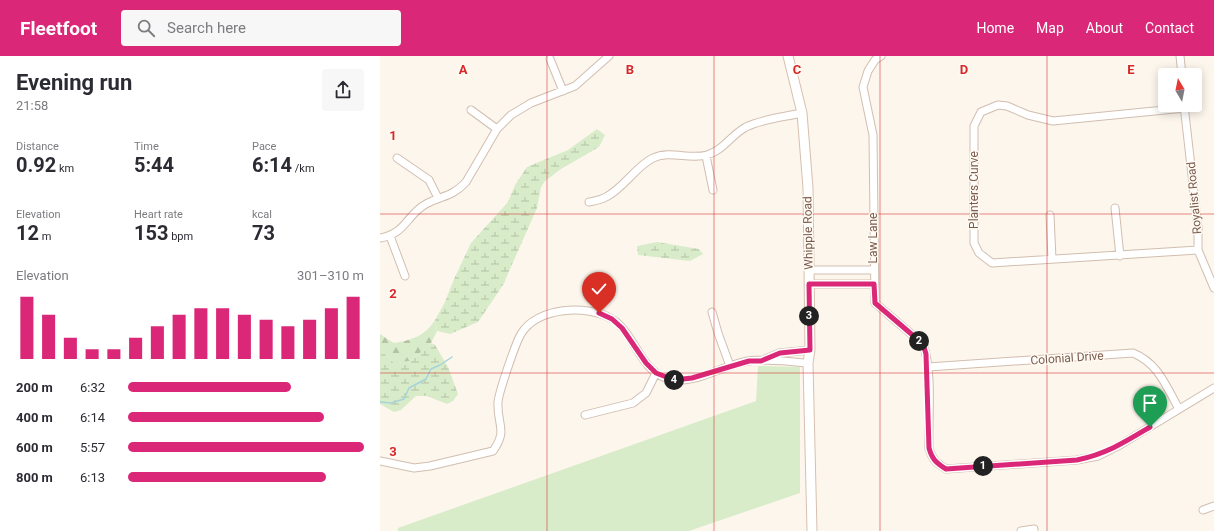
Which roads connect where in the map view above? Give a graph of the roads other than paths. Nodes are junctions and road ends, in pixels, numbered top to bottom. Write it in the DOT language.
graph roads {
  1 [pos="609,56"];
  2 [pos="788,56"];
  3 [pos="881,56"];
  4 [pos="1180,56"];
  5 [pos="550,59"];
  6 [pos="1181,68"];
  7 [pos="563,91"];
  8 [pos="1158,109"];
  9 [pos="471,110"];
  10 [pos="1185,112"];
  11 [pos="802,114"];
  12 [pos="497,129"];
  13 [pos="706,156"];
  14 [pos="397,158"];
  15 [pos="713,190"];
  16 [pos="438,198"];
  17 [pos="589,202"];
  18 [pos="1115,208"];
  19 [pos="1050,215"];
  20 [pos="390,236"];
  21 [pos="380,238"];
  22 [pos="1198,250"];
  23 [pos="1120,256"];
  24 [pos="1052,259"];
  25 [pos="809,270"];
  26 [pos="874,270"];
  27 [pos="404,276"];
  28 [pos="809,284"];
  29 [pos="874,284"];
  30 [pos="1214,288"];
  31 [pos="712,312"];
  32 [pos="810,350"];
  33 [pos="761,361"];
  34 [pos="808,363"];
  35 [pos="730,366"];
  36 [pos="928,367"];
  37 [pos="656,373"];
  38 [pos="1214,388"];
  39 [pos="1179,409"];
  40 [pos="584,415"];
  41 [pos="380,460"];
  42 [pos="1214,506"];
  43 [pos="1203,510"];
  44 [pos="1034,529"];
  45 [pos="812,531"];
  46 [pos="1021,531"];
  1 -- 7 [label="street"];
  2 -- 11 [label="main road, Whipple Road"];
  3 -- 26 [label="street, Law Lane"];
  4 -- 6 [label="street"];
  5 -- 7 [label="street"];
  7 -- 12 [label="street"];
  8 -- 24 [label="street, Planters Curve"];
  9 -- 12 [label="street"];
  10 -- 22 [label="street, Royalist Road"];
  11 -- 13 [label="street"];
  11 -- 25 [label="main road, Whipple Road"];
  12 -- 16 [label="street"];
  13 -- 15 [label="street"];
  13 -- 17 [label="street"];
  14 -- 16 [label="street"];
  16 -- 20 [label="street"];
  18 -- 23 [label="street"];
  19 -- 24 [label="street"];
  20 -- 21 [label="street"];
  20 -- 27 [label="street"];
  22 -- 23 [label="street, Planters Curve"];
  22 -- 30 [label="street, Royalist Road"];
  23 -- 24 [label="street, Planters Curve"];
  25 -- 26 [label="street"];
  25 -- 28 [label="main road, Whipple Road"];
  26 -- 29 [label="street, Law Lane"];
  28 -- 29 [label="street"];
  28 -- 32 [label="main road, Whipple Road"];
  29 -- 36 [label="street, Law Lane"];
  31 -- 35 [label="street"];
  32 -- 33 [label="street"];
  32 -- 34 [label="main road, Whipple Road"];
  33 -- 34 [label="street"];
  33 -- 35 [label="street"];
  34 -- 45 [label="main road, Whipple Road"];
  35 -- 37 [label="street"];
  36 -- 39 [label="street, Colonial Drive"];
  36 -- 39 [label="street, Law Lane"];
  37 -- 40 [label="street"];
  37 -- 41 [label="street"];
  38 -- 39 [label="street, Law Lane"];
  42 -- 43 [label="street"];
  44 -- 46 [label="street"];
}
